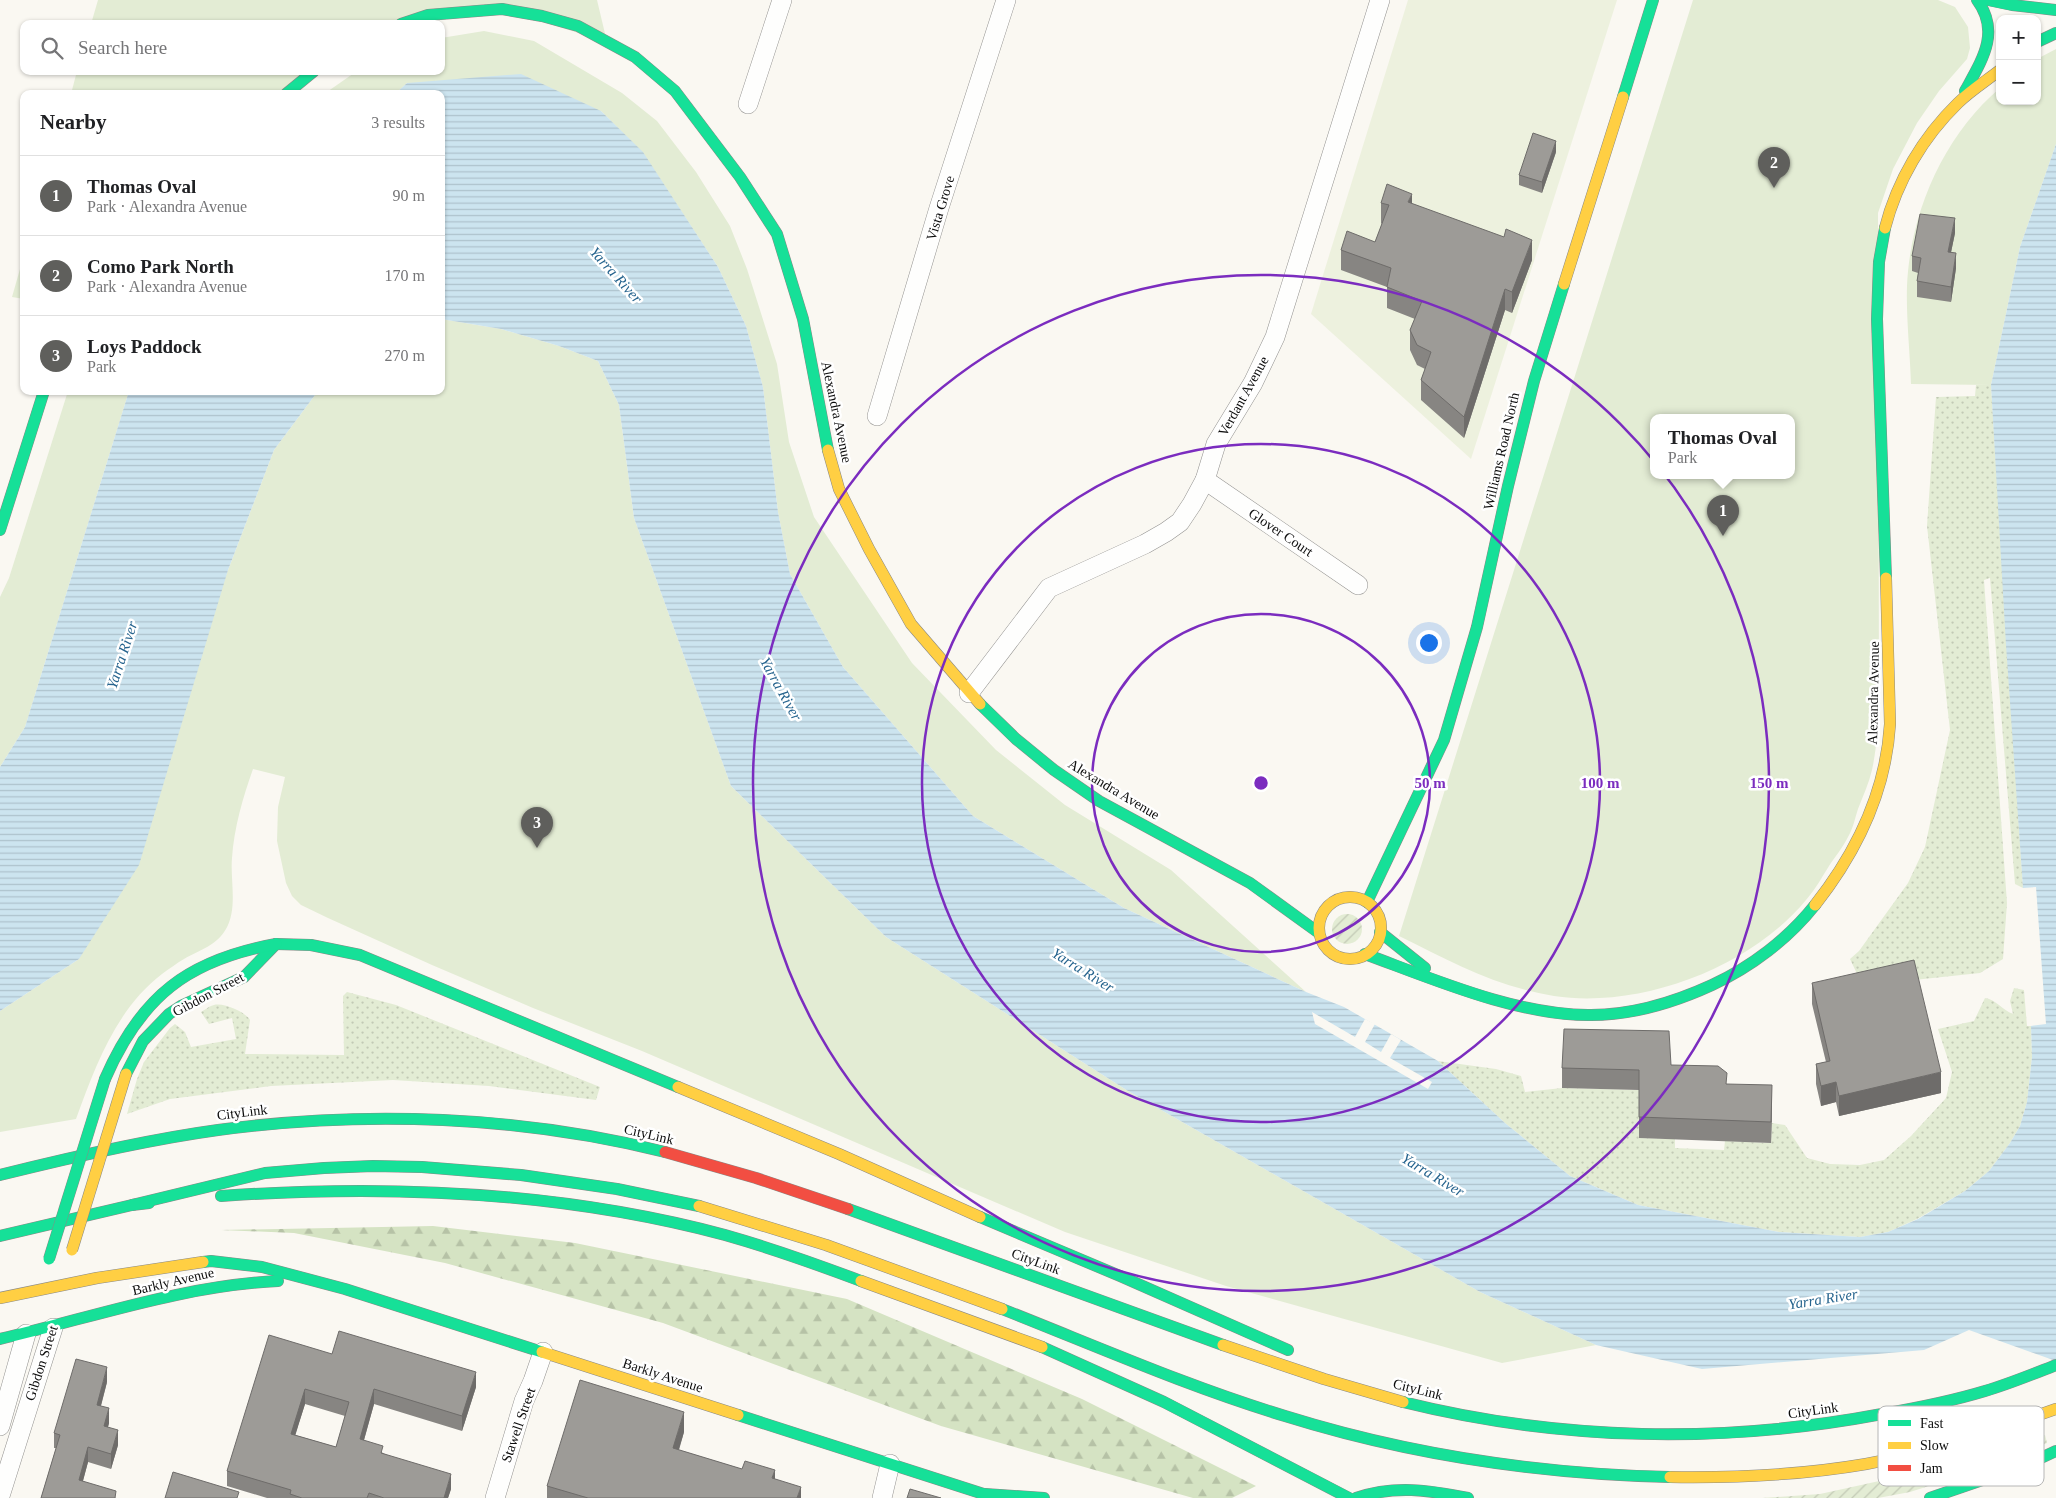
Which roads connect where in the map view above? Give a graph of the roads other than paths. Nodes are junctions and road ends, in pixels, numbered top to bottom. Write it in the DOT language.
graph roads {
  1 [pos="782,0"];
  2 [pos="1006,0"];
  3 [pos="1380,0"];
  4 [pos="1653,0"];
  5 [pos="1977,0"];
  6 [pos="1988,0"];
  7 [pos="2056,10"];
  8 [pos="413,20"];
  9 [pos="2056,33"];
  10 [pos="2041,40"];
  11 [pos="1996,73"];
  12 [pos="309,75"];
  13 [pos="291,90"];
  14 [pos="1958,103"];
  15 [pos="748,104"];
  16 [pos="43,395"];
  17 [pos="877,416"];
  18 [pos="1205,480"];
  19 [pos="0,530"];
  20 [pos="1358,585"];
  21 [pos="969,693"];
  22 [pos="1250,882"];
  23 [pos="1287,894"];
  24 [pos="1315,902"];
  25 [pos="1367,902"];
  26 [pos="1328,907"];
  27 [pos="1380,932"];
  28 [pos="1319,934"];
  29 [pos="276,944"];
  30 [pos="1365,954"];
  31 [pos="195,970"];
  32 [pos="218,980"];
  33 [pos="1441,981"];
  34 [pos="167,988"];
  35 [pos="182,1006"];
  36 [pos="0,1175"];
  37 [pos="132,1205"];
  38 [pos="0,1236"];
  39 [pos="71,1255"];
  40 [pos="65,1280"];
  41 [pos="331,1285"];
  42 [pos="38,1294"];
  43 [pos="0,1298"];
  44 [pos="56,1313"];
  45 [pos="29,1325"];
  46 [pos="0,1339"];
  47 [pos="543,1352"];
  48 [pos="1300,1356"];
  49 [pos="2056,1365"];
  50 [pos="1327,1368"];
  51 [pos="1408,1403"];
  52 [pos="1920,1406"];
  53 [pos="2056,1409"];
  54 [pos="1878,1413"];
  55 [pos="2044,1413"];
  56 [pos="0,1422"];
  57 [pos="2056,1451"];
  58 [pos="2044,1457"];
  59 [pos="1878,1461"];
  60 [pos="890,1464"];
  61 [pos="1966,1486"];
  62 [pos="0,1496"];
  63 [pos="990,1496"];
  64 [pos="495,1498"];
  65 [pos="882,1498"];
  66 [pos="1044,1498"];
  67 [pos="1349,1498"];
  68 [pos="1356,1498"];
  69 [pos="1468,1498"];
  70 [pos="1930,1498"];
  1 -- 15 [label="street"];
  2 -- 17 [label="street, Vista Grove"];
  3 -- 18 [label="street, Verdant Avenue"];
  4 -- 25 [label="main road, Williams Road North"];
  5 -- 14 [label="main road, Alexandra Avenue"];
  6 -- 7 [label="main road"];
  8 -- 21 [label="main road, Alexandra Avenue"];
  9 -- 10 [label="main road"];
  11 -- 14 [label="main road, Alexandra Avenue"];
  12 -- 13 [label="main road"];
  14 -- 33 [label="main road, Alexandra Avenue"];
  16 -- 19 [label="main road"];
  18 -- 20 [label="street, Glover Court"];
  18 -- 21 [label="street, Verdant Avenue"];
  21 -- 22 [label="main road, Alexandra Avenue"];
  22 -- 23 [label="main road, Alexandra Avenue"];
  22 -- 28 [label="main road, Alexandra Avenue"];
  24 -- 26 [label="main road"];
  25 -- 26 [label="main road"];
  25 -- 27 [label="main road"];
  26 -- 28 [label="main road"];
  27 -- 30 [label="main road"];
  27 -- 33 [label="main road, Alexandra Avenue"];
  28 -- 30 [label="main road"];
  29 -- 31 [label="main road, Gibdon Street"];
  29 -- 32 [label="main road, Gibdon Street"];
  29 -- 48 [label="main road"];
  30 -- 33 [label="main road, Alexandra Avenue"];
  31 -- 32 [label="main road"];
  31 -- 34 [label="main road, Gibdon Street"];
  32 -- 35 [label="main road, Gibdon Street"];
  34 -- 35 [label="main road"];
  34 -- 42 [label="main road, Gibdon Street, bridge"];
  35 -- 39 [label="main road, Gibdon Street, bridge"];
  36 -- 51 [label="main road, CityLink"];
  37 -- 38 [label="main road"];
  37 -- 59 [label="main road"];
  37 -- 67 [label="main road"];
  40 -- 41 [label="main road, Barkly Avenue"];
  40 -- 42 [label="main road, Barkly Avenue"];
  40 -- 44 [label="main road, Gibdon Street"];
  41 -- 44 [label="main road, Barkly Avenue"];
  41 -- 47 [label="main road, Barkly Avenue"];
  42 -- 43 [label="main road, Barkly Avenue"];
  44 -- 45 [label="main road, Barkly Avenue"];
  44 -- 62 [label="street, Gibdon Street"];
  45 -- 46 [label="main road, Barkly Avenue"];
  45 -- 56 [label="street, Gibdon Street"];
  47 -- 60 [label="main road, Barkly Avenue"];
  47 -- 64 [label="street, Stawell Street"];
  49 -- 52 [label="main road, CityLink"];
  50 -- 51 [label="main road"];
  51 -- 54 [label="main road, CityLink"];
  53 -- 55 [label="main road"];
  57 -- 58 [label="main road"];
  60 -- 63 [label="main road, Barkly Avenue"];
  60 -- 65 [label="street"];
  61 -- 70 [label="main road"];
  63 -- 66 [label="main road, Barkly Avenue"];
  68 -- 69 [label="main road"];
}
